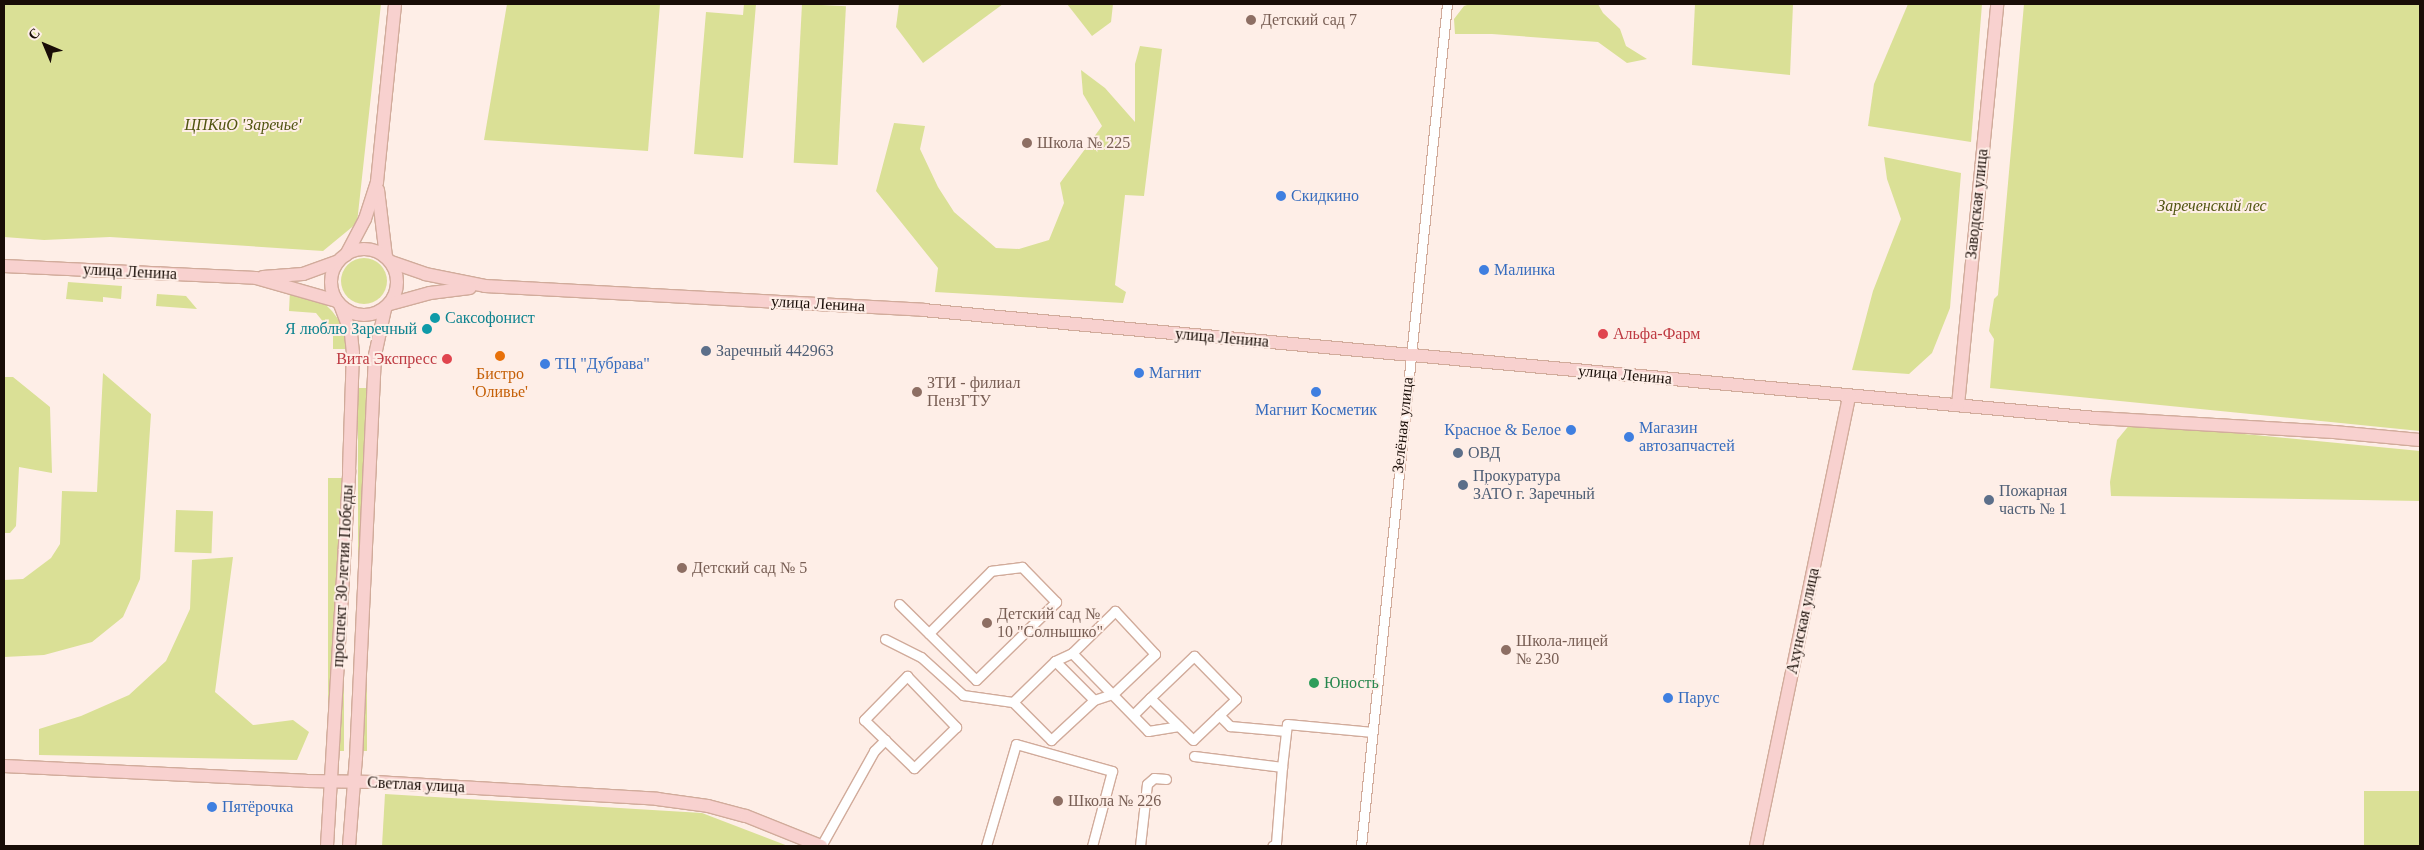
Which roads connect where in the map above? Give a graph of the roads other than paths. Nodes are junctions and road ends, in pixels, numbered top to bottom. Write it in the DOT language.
graph roads {
  1 [pos="395,4"];
  2 [pos="1447,4"];
  3 [pos="1997,4"];
  4 [pos="377,182"];
  5 [pos="342,258"];
  6 [pos="388,259"];
  7 [pos="4,266"];
  8 [pos="256,278"];
  9 [pos="484,286"];
  10 [pos="339,304"];
  11 [pos="388,306"];
  12 [pos="1410,355"];
  13 [pos="1849,395"];
  14 [pos="1958,405"];
  15 [pos="2420,440"];
  16 [pos="899,604"];
  17 [pos="929,633"];
  18 [pos="885,638"];
  19 [pos="1072,653"];
  20 [pos="1055,661"];
  21 [pos="1113,694"];
  22 [pos="1150,698"];
  23 [pos="1094,700"];
  24 [pos="1013,702"];
  25 [pos="1133,715"];
  26 [pos="1219,715"];
  27 [pos="1179,726"];
  28 [pos="1286,731"];
  29 [pos="1373,732"];
  30 [pos="885,740"];
  31 [pos="1194,756"];
  32 [pos="4,766"];
  33 [pos="1282,766"];
  34 [pos="1166,780"];
  35 [pos="330,782"];
  36 [pos="354,782"];
  37 [pos="327,846"];
  38 [pos="349,846"];
  39 [pos="821,846"];
  40 [pos="986,846"];
  41 [pos="1092,846"];
  42 [pos="1140,846"];
  43 [pos="1272,846"];
  44 [pos="1362,846"];
  45 [pos="1756,846"];
  1 -- 4 [label="main road"];
  2 -- 12 [label="street, Зелёная улица"];
  3 -- 14 [label="main road, Заводская улица"];
  4 -- 5 [label="main road"];
  4 -- 6 [label="main road"];
  5 -- 6 [label="main road"];
  5 -- 8 [label="main road, улица Ленина"];
  5 -- 10 [label="main road"];
  6 -- 9 [label="main road, улица Ленина"];
  6 -- 11 [label="main road"];
  7 -- 8 [label="main road, улица Ленина"];
  8 -- 10 [label="main road, улица Ленина"];
  9 -- 11 [label="main road, улица Ленина"];
  9 -- 12 [label="main road, улица Ленина"];
  10 -- 11 [label="main road"];
  10 -- 35 [label="main road, проспект 30-летия Победы"];
  11 -- 36 [label="main road, проспект 30-летия Победы"];
  12 -- 13 [label="main road, улица Ленина"];
  12 -- 29 [label="street, Зелёная улица"];
  13 -- 14 [label="main road, улица Ленина"];
  13 -- 45 [label="main road, Ахунская улица"];
  14 -- 15 [label="main road, улица Ленина"];
  16 -- 17 [label="street"];
  17 -- 17 [label="street"];
  18 -- 24 [label="street"];
  19 -- 20 [label="street"];
  19 -- 21 [label="street"];
  19 -- 21 [label="street"];
  20 -- 23 [label="street"];
  20 -- 24 [label="street"];
  21 -- 23 [label="street"];
  21 -- 25 [label="street"];
  22 -- 25 [label="street"];
  22 -- 26 [label="street"];
  22 -- 27 [label="street"];
  23 -- 24 [label="street"];
  25 -- 27 [label="street"];
  26 -- 27 [label="street"];
  26 -- 28 [label="street"];
  28 -- 29 [label="street"];
  28 -- 33 [label="street"];
  29 -- 44 [label="street, Зелёная улица"];
  30 -- 30 [label="street"];
  30 -- 39 [label="street"];
  31 -- 33 [label="street"];
  32 -- 35 [label="main road, Светлая улица"];
  33 -- 43 [label="street"];
  34 -- 42 [label="street"];
  35 -- 36 [label="main road, Светлая улица"];
  35 -- 37 [label="main road, проспект 30-летия Победы"];
  36 -- 38 [label="main road, проспект 30-летия Победы"];
  36 -- 39 [label="main road, Светлая улица"];
  40 -- 41 [label="street"];
}
